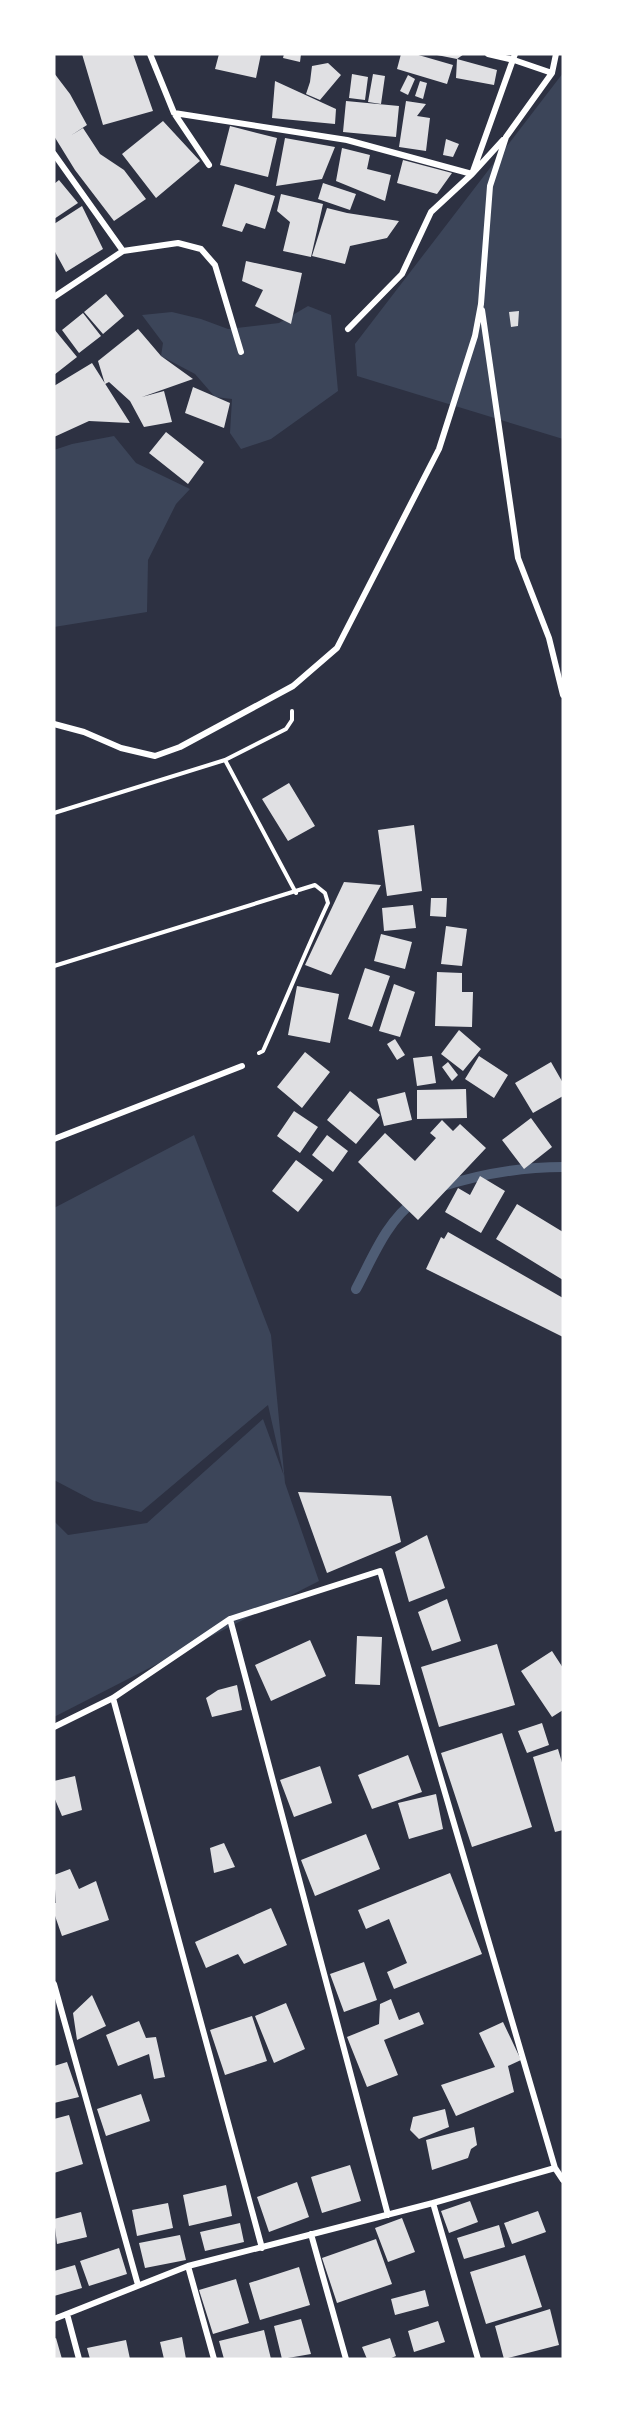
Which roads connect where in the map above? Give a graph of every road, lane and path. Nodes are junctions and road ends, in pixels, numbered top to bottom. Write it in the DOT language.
graph roads {
  1 [pos="150,54"];
  2 [pos="488,54"];
  3 [pos="556,54"];
  4 [pos="514,57"];
  5 [pos="552,73"];
  6 [pos="174,113"];
  7 [pos="506,137"];
  8 [pos="54,154"];
  9 [pos="209,165"];
  10 [pos="472,174"];
  11 [pos="123,250"];
  12 [pos="54,297"];
  13 [pos="481,304"];
  14 [pos="348,328"];
  15 [pos="241,352"];
  16 [pos="563,695"];
  17 [pos="54,724"];
  18 [pos="225,760"];
  19 [pos="296,893"];
  20 [pos="54,966"];
  21 [pos="242,1066"];
  22 [pos="54,1139"];
  23 [pos="230,1619"];
  24 [pos="113,1698"];
  25 [pos="54,1727"];
  26 [pos="54,1984"];
  27 [pos="555,2168"];
  28 [pos="563,2180"];
  29 [pos="433,2203"];
  30 [pos="388,2215"];
  31 [pos="311,2234"];
  32 [pos="262,2248"];
  33 [pos="188,2266"];
  34 [pos="138,2285"];
  35 [pos="67,2314"];
  36 [pos="54,2319"];
  37 [pos="79,2359"];
  38 [pos="214,2359"];
  39 [pos="346,2359"];
  40 [pos="478,2359"];
  1 -- 6 [label="street"];
  2 -- 4 [label="street"];
  3 -- 5 [label="street"];
  4 -- 5 [label="street"];
  4 -- 10 [label="street"];
  5 -- 7 [label="street"];
  6 -- 9 [label="street"];
  6 -- 10 [label="street"];
  7 -- 10 [label="street"];
  7 -- 13 [label="street"];
  8 -- 11 [label="street"];
  10 -- 14 [label="street"];
  11 -- 12 [label="street"];
  11 -- 15 [label="street"];
  13 -- 16 [label="street"];
  13 -- 17 [label="street"];
  18 -- 19 [label="path"];
  19 -- 20 [label="path"];
  19 -- 21 [label="path"];
  21 -- 22 [label="street"];
  23 -- 24 [label="street"];
  23 -- 27 [label="street"];
  23 -- 30 [label="street"];
  24 -- 25 [label="street"];
  24 -- 32 [label="street"];
  26 -- 34 [label="street"];
  27 -- 28 [label="street"];
  27 -- 29 [label="street"];
  29 -- 30 [label="street"];
  29 -- 40 [label="street"];
  30 -- 31 [label="street"];
  31 -- 32 [label="street"];
  31 -- 39 [label="street"];
  32 -- 33 [label="street"];
  33 -- 34 [label="street"];
  33 -- 38 [label="street"];
  34 -- 35 [label="street"];
  35 -- 36 [label="street"];
  35 -- 37 [label="street"];
}
